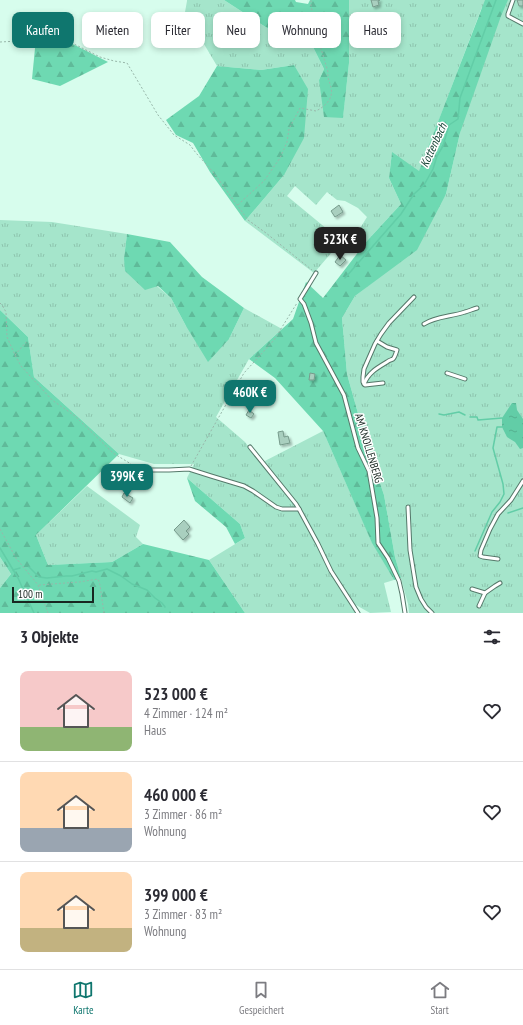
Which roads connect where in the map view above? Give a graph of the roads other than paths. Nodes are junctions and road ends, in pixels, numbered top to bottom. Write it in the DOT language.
graph roads {
  1 [pos="513,0"];
  2 [pos="523,24"];
  3 [pos="316,273"];
  4 [pos="414,297"];
  5 [pos="477,308"];
  6 [pos="424,324"];
  7 [pos="377,341"];
  8 [pos="447,373"];
  9 [pos="465,379"];
  10 [pos="383,383"];
  11 [pos="364,384"];
  12 [pos="250,447"];
  13 [pos="135,467"];
  14 [pos="523,481"];
  15 [pos="408,507"];
  16 [pos="299,509"];
  17 [pos="498,559"];
  18 [pos="500,583"];
  19 [pos="472,589"];
  20 [pos="485,593"];
  21 [pos="479,606"];
  22 [pos="358,613"];
  23 [pos="404,613"];
  24 [pos="432,613"];
  1 -- 2 [label="lane"];
  3 -- 23 [label="lane, AM KNOLLENBERG"];
  4 -- 7 [label="lane"];
  5 -- 6 [label="lane"];
  7 -- 11 [label="lane"];
  7 -- 11 [label="lane"];
  8 -- 9 [label="lane"];
  10 -- 11 [label="lane"];
  12 -- 16 [label="lane"];
  13 -- 16 [label="lane"];
  14 -- 17 [label="lane"];
  15 -- 24 [label="lane"];
  16 -- 22 [label="lane"];
  18 -- 20 [label="lane"];
  19 -- 20 [label="lane"];
  20 -- 21 [label="lane"];
}
